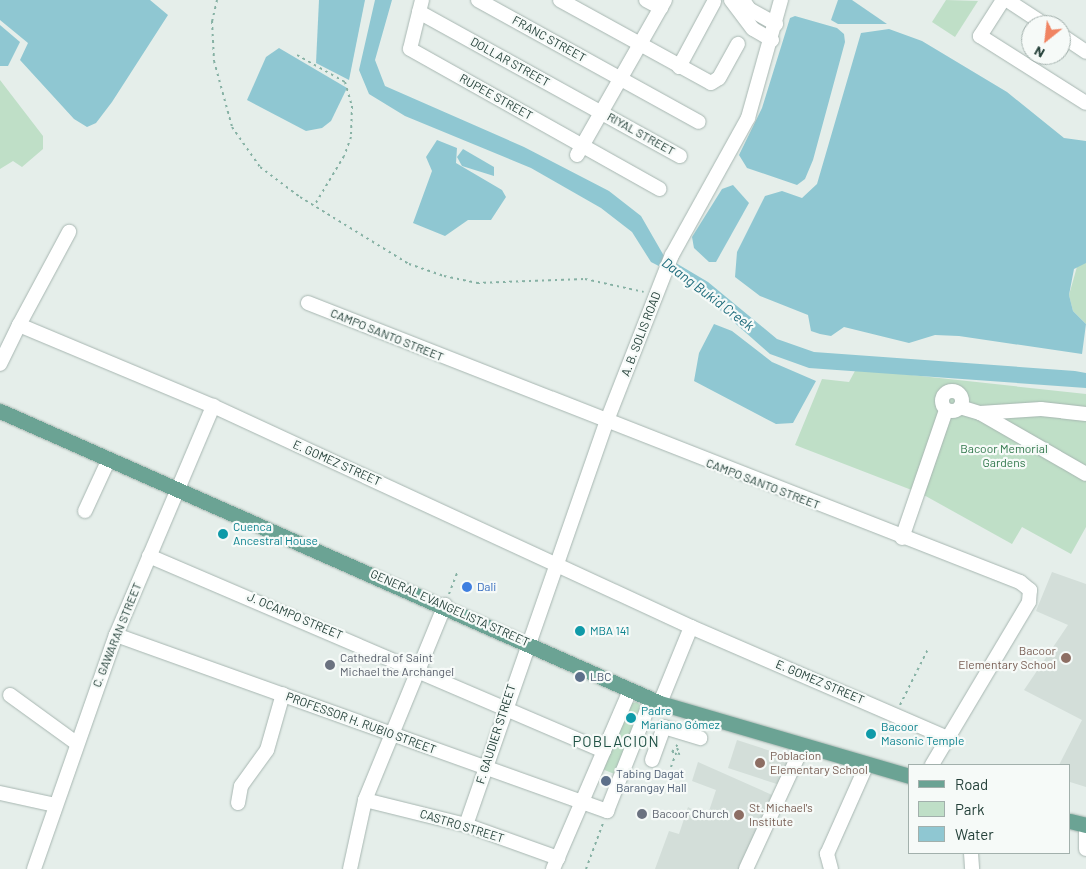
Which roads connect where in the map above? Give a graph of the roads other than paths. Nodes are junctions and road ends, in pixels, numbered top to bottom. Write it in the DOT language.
graph roads {
  1 [pos="478,0"];
  2 [pos="560,0"];
  3 [pos="646,0"];
  4 [pos="731,0"];
  5 [pos="743,0"];
  6 [pos="781,0"];
  7 [pos="1003,0"];
  8 [pos="1007,0"];
  9 [pos="714,2"];
  10 [pos="663,4"];
  11 [pos="421,6"];
  12 [pos="1030,15"];
  13 [pos="776,24"];
  14 [pos="772,40"];
  15 [pos="1071,42"];
  16 [pos="738,44"];
  17 [pos="640,45"];
  18 [pos="1086,52"];
  19 [pos="679,67"];
  20 [pos="621,79"];
  21 [pos="1086,103"];
  22 [pos="601,112"];
  23 [pos="699,122"];
  24 [pos="579,150"];
  25 [pos="680,156"];
  26 [pos="659,189"];
  27 [pos="69,232"];
  28 [pos="308,303"];
  29 [pos="19,325"];
  30 [pos="0,364"];
  31 [pos="213,406"];
  32 [pos="0,411"];
  33 [pos="980,413"];
  34 [pos="1086,414"];
  35 [pos="606,423"];
  36 [pos="109,459"];
  37 [pos="1084,468"];
  38 [pos="178,489"];
  39 [pos="85,511"];
  40 [pos="902,538"];
  41 [pos="150,556"];
  42 [pos="555,562"];
  43 [pos="445,604"];
  44 [pos="690,627"];
  45 [pos="116,635"];
  46 [pos="526,643"];
  47 [pos="418,668"];
  48 [pos="630,690"];
  49 [pos="283,694"];
  50 [pos="10,695"];
  51 [pos="656,701"];
  52 [pos="505,708"];
  53 [pos="392,735"];
  54 [pos="700,738"];
  55 [pos="948,738"];
  56 [pos="76,744"];
  57 [pos="802,748"];
  58 [pos="604,751"];
  59 [pos="652,760"];
  60 [pos="866,764"];
  61 [pos="933,764"];
  62 [pos="485,768"];
  63 [pos="908,775"];
  64 [pos="0,793"];
  65 [pos="365,800"];
  66 [pos="581,802"];
  67 [pos="238,803"];
  68 [pos="55,805"];
  69 [pos="1082,823"];
  70 [pos="466,825"];
  71 [pos="1086,849"];
  72 [pos="971,854"];
  73 [pos="555,863"];
  74 [pos="34,869"];
  75 [pos="350,869"];
  76 [pos="746,869"];
  77 [pos="831,869"];
  78 [pos="972,869"];
  1 -- 20 [label="street, FRANC STREET"];
  2 -- 17 [label="street"];
  3 -- 10 [label="street"];
  4 -- 14 [label="street"];
  5 -- 13 [label="street"];
  6 -- 13 [label="street, A. B. SOLIS ROAD"];
  7 -- 21 [label="street"];
  8 -- 12 [label="street"];
  9 -- 19 [label="street"];
  10 -- 17 [label="street"];
  11 -- 22 [label="street, DOLLAR STREET"];
  11 -- 24 [label="street, RUPEE STREET"];
  13 -- 14 [label="street, A. B. SOLIS ROAD"];
  14 -- 35 [label="street, A. B. SOLIS ROAD"];
  15 -- 18 [label="street"];
  16 -- 19 [label="street"];
  17 -- 19 [label="street"];
  17 -- 20 [label="street"];
  20 -- 22 [label="street"];
  20 -- 23 [label="street, FRANC STREET"];
  22 -- 24 [label="street"];
  22 -- 25 [label="street, RIYAL STREET"];
  24 -- 26 [label="street, RUPEE STREET"];
  27 -- 29 [label="street"];
  28 -- 35 [label="street, CAMPO SANTO STREET"];
  29 -- 30 [label="street"];
  29 -- 31 [label="street, E. GOMEZ STREET"];
  31 -- 38 [label="street, C. GAWARAN STREET"];
  31 -- 42 [label="street, E. GOMEZ STREET"];
  32 -- 36 [label="main road, GENERAL EVANGELISTA STREET"];
  33 -- 34 [label="street"];
  33 -- 37 [label="street"];
  33 -- 40 [label="street"];
  35 -- 40 [label="street, CAMPO SANTO STREET"];
  35 -- 42 [label="street, A. B. SOLIS ROAD"];
  36 -- 38 [label="main road, GENERAL EVANGELISTA STREET"];
  36 -- 39 [label="street"];
  38 -- 41 [label="street, C. GAWARAN STREET"];
  38 -- 43 [label="main road, GENERAL EVANGELISTA STREET"];
  40 -- 55 [label="street, CAMPO SANTO STREET"];
  41 -- 45 [label="street, C. GAWARAN STREET"];
  41 -- 47 [label="street, J. OCAMPO STREET"];
  42 -- 44 [label="street, E. GOMEZ STREET"];
  42 -- 46 [label="street, F. GAUDIER STREET"];
  43 -- 46 [label="main road, GENERAL EVANGELISTA STREET"];
  43 -- 47 [label="street"];
  44 -- 51 [label="street"];
  44 -- 55 [label="street, E. GOMEZ STREET"];
  45 -- 49 [label="street, PROFESSOR H. RUBIO STREET"];
  45 -- 56 [label="street, C. GAWARAN STREET"];
  46 -- 48 [label="main road, GENERAL EVANGELISTA STREET"];
  46 -- 52 [label="street, F. GAUDIER STREET"];
  47 -- 52 [label="street, J. OCAMPO STREET"];
  47 -- 53 [label="street"];
  48 -- 51 [label="main road, GENERAL EVANGELISTA STREET"];
  48 -- 58 [label="street"];
  49 -- 53 [label="street, PROFESSOR H. RUBIO STREET"];
  49 -- 67 [label="street"];
  50 -- 56 [label="street"];
  51 -- 57 [label="main road, GENERAL EVANGELISTA STREET"];
  51 -- 66 [label="street, PROFESSOR H. RUBIO STREET"];
  52 -- 58 [label="street, J. OCAMPO STREET"];
  52 -- 62 [label="street, F. GAUDIER STREET"];
  53 -- 62 [label="street, PROFESSOR H. RUBIO STREET"];
  53 -- 65 [label="street"];
  54 -- 59 [label="street"];
  55 -- 61 [label="street, CAMPO SANTO STREET"];
  56 -- 68 [label="street, C. GAWARAN STREET"];
  57 -- 60 [label="main road, GENERAL EVANGELISTA STREET"];
  57 -- 76 [label="street"];
  58 -- 66 [label="street"];
  60 -- 63 [label="main road, GENERAL EVANGELISTA STREET"];
  60 -- 77 [label="street"];
  62 -- 66 [label="street, PROFESSOR H. RUBIO STREET"];
  62 -- 70 [label="street, F. GAUDIER STREET"];
  64 -- 68 [label="street"];
  65 -- 70 [label="street, CASTRO STREET"];
  65 -- 75 [label="street"];
  66 -- 73 [label="street"];
  68 -- 74 [label="street, C. GAWARAN STREET"];
  69 -- 71 [label="street"];
  70 -- 73 [label="street, CASTRO STREET"];
  72 -- 78 [label="street"];
}
